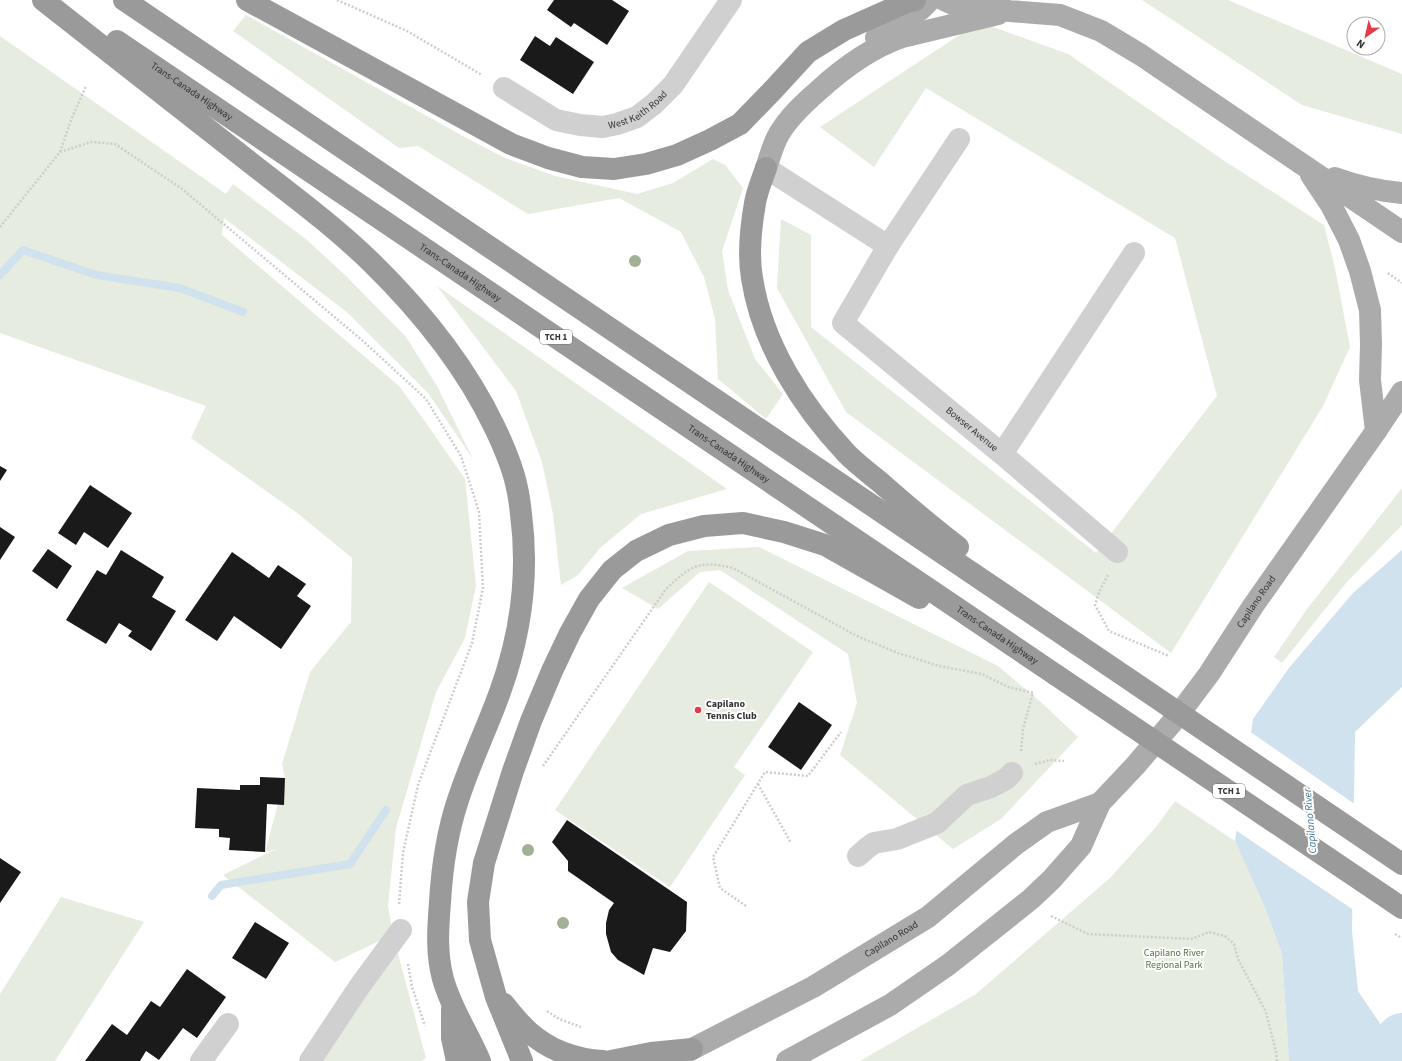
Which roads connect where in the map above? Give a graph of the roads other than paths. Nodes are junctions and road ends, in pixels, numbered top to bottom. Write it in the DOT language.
graph roads {
  1 [pos="43,0"];
  2 [pos="56,0"];
  3 [pos="124,0"];
  4 [pos="247,0"];
  5 [pos="731,0"];
  6 [pos="915,0"];
  7 [pos="930,0"];
  8 [pos="944,0"];
  9 [pos="1010,11"];
  10 [pos="867,52"];
  11 [pos="504,88"];
  12 [pos="959,139"];
  13 [pos="1304,166"];
  14 [pos="766,168"];
  15 [pos="1402,193"];
  16 [pos="1402,232"];
  17 [pos="888,246"];
  18 [pos="1134,253"];
  19 [pos="1402,392"];
  20 [pos="1376,431"];
  21 [pos="1002,454"];
  22 [pos="1118,552"];
  23 [pos="1077,644"];
  24 [pos="1056,674"];
  25 [pos="1012,773"];
  26 [pos="1100,803"];
  27 [pos="858,856"];
  28 [pos="1402,864"];
  29 [pos="1402,908"];
  30 [pos="401,930"];
  31 [pos="496,997"];
  32 [pos="452,1007"];
  33 [pos="228,1024"];
  34 [pos="692,1049"];
  35 [pos="201,1061"];
  36 [pos="310,1061"];
  37 [pos="457,1061"];
  38 [pos="480,1061"];
  39 [pos="522,1061"];
  40 [pos="603,1061"];
  41 [pos="611,1061"];
  42 [pos="672,1061"];
  43 [pos="788,1061"];
  1 -- 32 [label="highway"];
  2 -- 24 [label="highway, Trans-Canada Highway / TCH 1"];
  3 -- 23 [label="highway"];
  4 -- 6 [label="highway"];
  5 -- 11 [label="street, West Keith Road"];
  7 -- 10 [label="main road"];
  8 -- 9 [label="main road"];
  9 -- 10 [label="main road"];
  9 -- 13 [label="main road"];
  10 -- 14 [label="main road"];
  12 -- 17 [label="street, Bowser Avenue"];
  13 -- 15 [label="main road"];
  13 -- 16 [label="main road"];
  13 -- 20 [label="main road"];
  14 -- 17 [label="street"];
  14 -- 23 [label="highway"];
  17 -- 21 [label="street, Bowser Avenue"];
  18 -- 21 [label="street, Bowser Avenue"];
  19 -- 20 [label="main road, Capilano Road"];
  20 -- 26 [label="main road, Capilano Road"];
  21 -- 22 [label="street"];
  23 -- 28 [label="highway, bridge"];
  24 -- 29 [label="highway, Trans-Canada Highway / TCH 1, bridge"];
  24 -- 31 [label="highway"];
  25 -- 27 [label="street"];
  26 -- 34 [label="main road, Capilano Road"];
  26 -- 43 [label="main road, Capilano Road"];
  30 -- 36 [label="street"];
  31 -- 39 [label="highway"];
  31 -- 40 [label="highway"];
  32 -- 37 [label="highway"];
  32 -- 38 [label="highway"];
  33 -- 35 [label="street"];
  34 -- 41 [label="highway"];
  34 -- 42 [label="main road, Capilano Road"];
}
